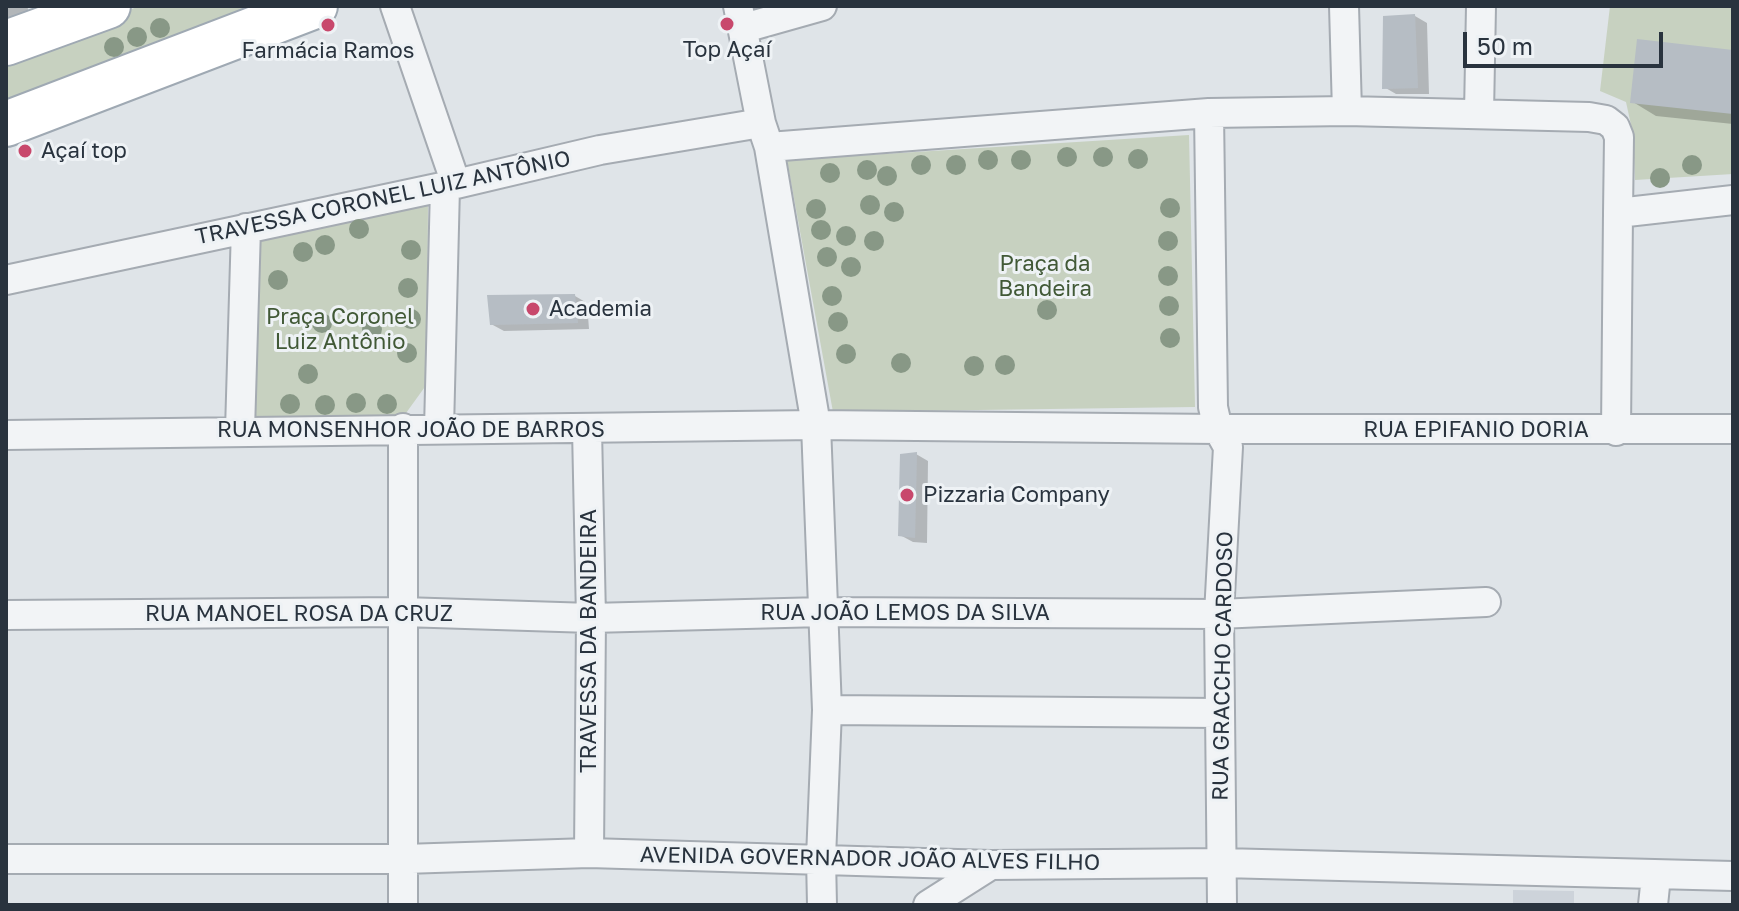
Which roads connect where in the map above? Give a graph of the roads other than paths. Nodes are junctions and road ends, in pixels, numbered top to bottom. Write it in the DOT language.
graph roads {
  1 [pos="108,6"];
  2 [pos="315,6"];
  3 [pos="395,6"];
  4 [pos="822,6"];
  5 [pos="1344,6"];
  6 [pos="1481,6"];
  7 [pos="741,17"];
  8 [pos="6,43"];
  9 [pos="1347,111"];
  10 [pos="1209,113"];
  11 [pos="1479,114"];
  12 [pos="6,124"];
  13 [pos="765,135"];
  14 [pos="450,186"];
  15 [pos="1733,200"];
  16 [pos="1618,213"];
  17 [pos="246,228"];
  18 [pos="6,280"];
  19 [pos="816,425"];
  20 [pos="403,428"];
  21 [pos="439,429"];
  22 [pos="587,429"];
  23 [pos="1218,429"];
  24 [pos="1733,429"];
  25 [pos="240,430"];
  26 [pos="1616,431"];
  27 [pos="6,435"];
  28 [pos="1486,602"];
  29 [pos="403,612"];
  30 [pos="823,612"];
  31 [pos="1219,614"];
  32 [pos="6,615"];
  33 [pos="591,618"];
  34 [pos="827,710"];
  35 [pos="1220,713"];
  36 [pos="589,853"];
  37 [pos="821,858"];
  38 [pos="6,859"];
  39 [pos="404,859"];
  40 [pos="1222,863"];
  41 [pos="991,865"];
  42 [pos="1656,876"];
  43 [pos="1733,876"];
  44 [pos="403,905"];
  45 [pos="822,905"];
  46 [pos="928,905"];
  47 [pos="1222,905"];
  48 [pos="1653,905"];
  1 -- 8 [label="main road"];
  2 -- 12 [label="main road"];
  3 -- 14 [label="street"];
  4 -- 7 [label="street"];
  5 -- 9 [label="street"];
  6 -- 11 [label="street"];
  7 -- 13 [label="street"];
  9 -- 10 [label="street"];
  9 -- 11 [label="street"];
  10 -- 13 [label="street"];
  10 -- 23 [label="street"];
  11 -- 16 [label="street"];
  13 -- 14 [label="street, TRAVESSA CORONEL LUIZ ANTÔNIO"];
  13 -- 19 [label="street"];
  14 -- 17 [label="street, TRAVESSA CORONEL LUIZ ANTÔNIO"];
  14 -- 21 [label="street"];
  15 -- 16 [label="street"];
  16 -- 26 [label="street"];
  17 -- 18 [label="street, TRAVESSA CORONEL LUIZ ANTÔNIO"];
  17 -- 25 [label="street"];
  19 -- 22 [label="street, RUA MONSENHOR JOÃO DE BARROS"];
  19 -- 23 [label="street"];
  19 -- 30 [label="street"];
  20 -- 21 [label="street, RUA MONSENHOR JOÃO DE BARROS"];
  20 -- 25 [label="street, RUA MONSENHOR JOÃO DE BARROS"];
  20 -- 29 [label="street"];
  21 -- 22 [label="street, RUA MONSENHOR JOÃO DE BARROS"];
  22 -- 33 [label="street, TRAVESSA DA BANDEIRA"];
  23 -- 26 [label="street, RUA EPIFANIO DORIA"];
  23 -- 31 [label="street, RUA GRACCHO CARDOSO"];
  24 -- 26 [label="street, RUA EPIFANIO DORIA"];
  25 -- 27 [label="street, RUA MONSENHOR JOÃO DE BARROS"];
  28 -- 31 [label="street, RUA JOÃO LEMOS DA SILVA"];
  29 -- 32 [label="street, RUA MANOEL ROSA DA CRUZ"];
  29 -- 33 [label="street, RUA MANOEL ROSA DA CRUZ"];
  29 -- 39 [label="street"];
  30 -- 31 [label="street, RUA JOÃO LEMOS DA SILVA"];
  30 -- 33 [label="street, RUA JOÃO LEMOS DA SILVA"];
  30 -- 34 [label="street"];
  31 -- 35 [label="street, RUA GRACCHO CARDOSO"];
  33 -- 36 [label="street, TRAVESSA DA BANDEIRA"];
  34 -- 35 [label="street"];
  34 -- 37 [label="street"];
  35 -- 40 [label="street, RUA GRACCHO CARDOSO"];
  36 -- 37 [label="street, AVENIDA GOVERNADOR JOÃO ALVES FILHO"];
  36 -- 39 [label="street, AVENIDA GOVERNADOR JOÃO ALVES FILHO"];
  37 -- 41 [label="street, AVENIDA GOVERNADOR JOÃO ALVES FILHO"];
  37 -- 45 [label="street"];
  38 -- 39 [label="street, AVENIDA GOVERNADOR JOÃO ALVES FILHO"];
  39 -- 44 [label="street"];
  40 -- 41 [label="street, AVENIDA GOVERNADOR JOÃO ALVES FILHO"];
  40 -- 42 [label="street, AVENIDA GOVERNADOR JOÃO ALVES FILHO"];
  40 -- 47 [label="street, RUA GRACCHO CARDOSO"];
  41 -- 46 [label="street"];
  42 -- 43 [label="street, AVENIDA GOVERNADOR JOÃO ALVES FILHO"];
  42 -- 48 [label="street"];
}
